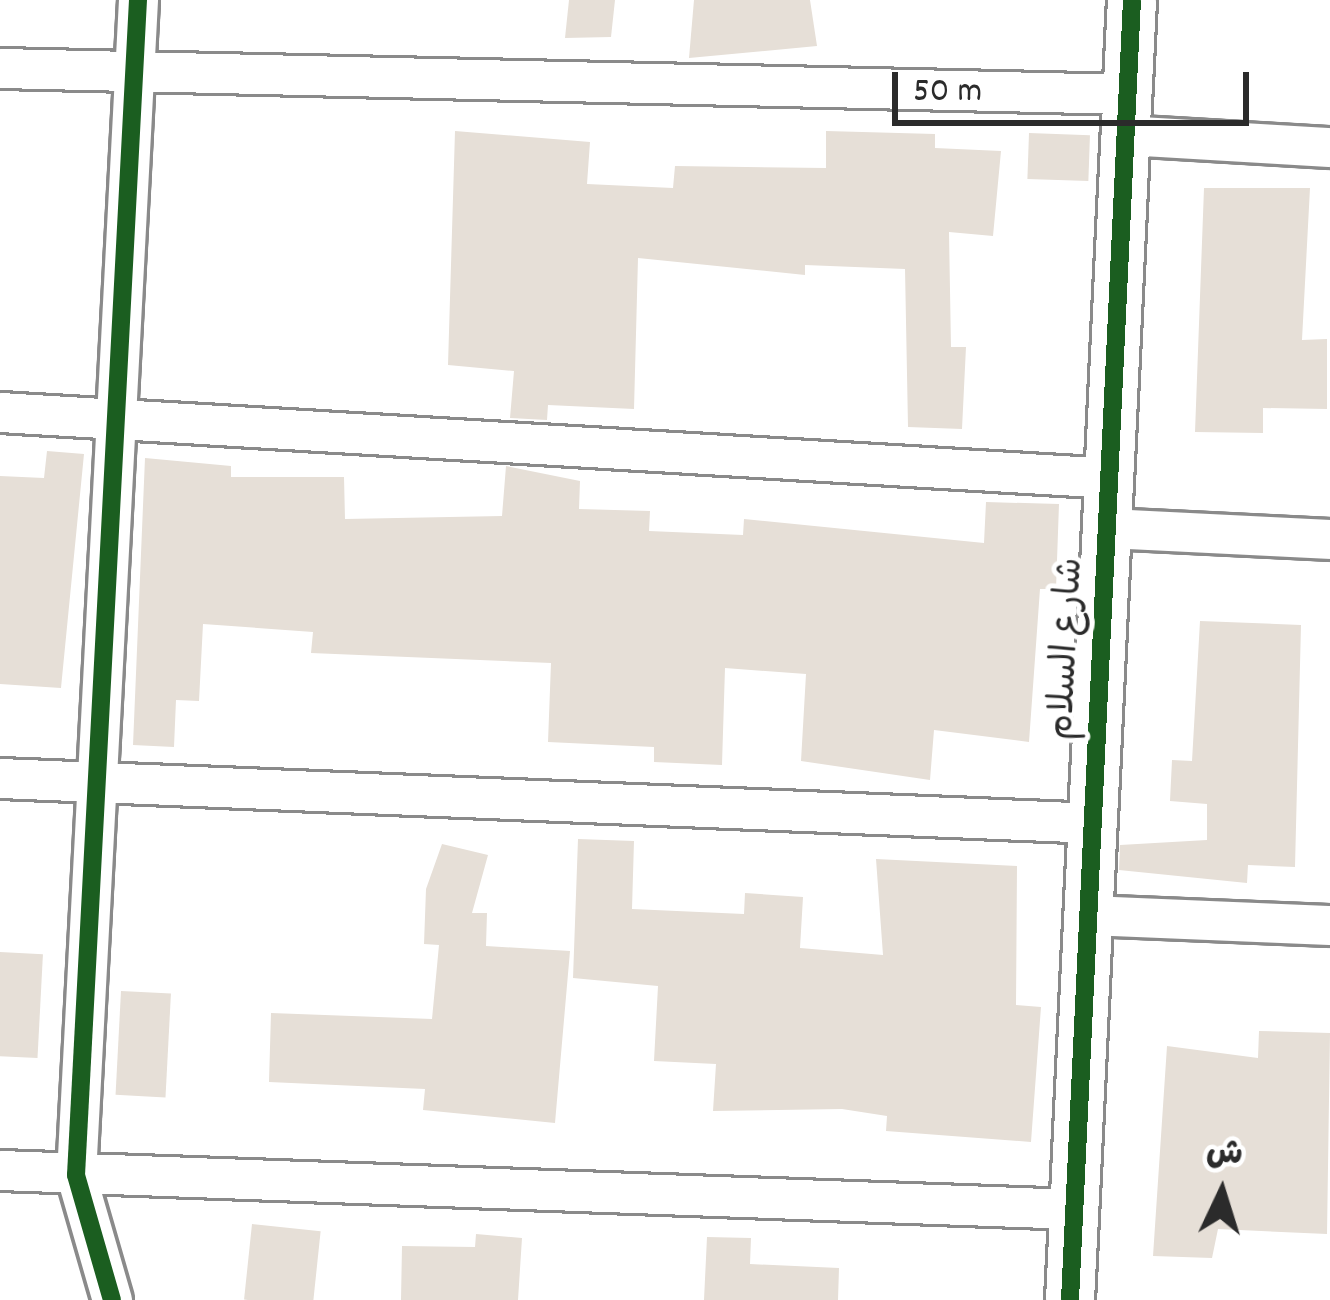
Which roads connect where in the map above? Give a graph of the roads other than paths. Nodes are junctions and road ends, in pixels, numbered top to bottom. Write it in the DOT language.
graph roads {
  1 [pos="138,0"];
  2 [pos="1132,0"];
  3 [pos="0,68"];
  4 [pos="134,73"];
  5 [pos="1126,115"];
  6 [pos="1330,147"];
  7 [pos="0,412"];
  8 [pos="119,416"];
  9 [pos="1110,478"];
  10 [pos="1107,529"];
  11 [pos="1330,539"];
  12 [pos="0,778"];
  13 [pos="99,783"];
  14 [pos="1094,823"];
  15 [pos="1090,915"];
  16 [pos="1330,925"];
  17 [pos="0,1169"];
  18 [pos="76,1175"];
  19 [pos="1075,1209"];
  20 [pos="112,1300"];
  21 [pos="1070,1300"];
  1 -- 4 [label="street"];
  2 -- 5 [label="street, شارع السلام"];
  3 -- 4 [label="street"];
  4 -- 5 [label="street"];
  4 -- 8 [label="street"];
  5 -- 6 [label="street"];
  5 -- 9 [label="street, شارع السلام"];
  7 -- 8 [label="street"];
  8 -- 9 [label="street"];
  8 -- 13 [label="street"];
  9 -- 10 [label="street, شارع السلام"];
  10 -- 11 [label="street"];
  10 -- 14 [label="street, شارع السلام"];
  12 -- 13 [label="street"];
  13 -- 14 [label="street"];
  13 -- 18 [label="street"];
  14 -- 15 [label="street, شارع السلام"];
  15 -- 16 [label="street"];
  15 -- 19 [label="street, شارع السلام"];
  17 -- 18 [label="street"];
  18 -- 19 [label="street"];
  18 -- 20 [label="street"];
  19 -- 21 [label="street, شارع السلام"];
}
